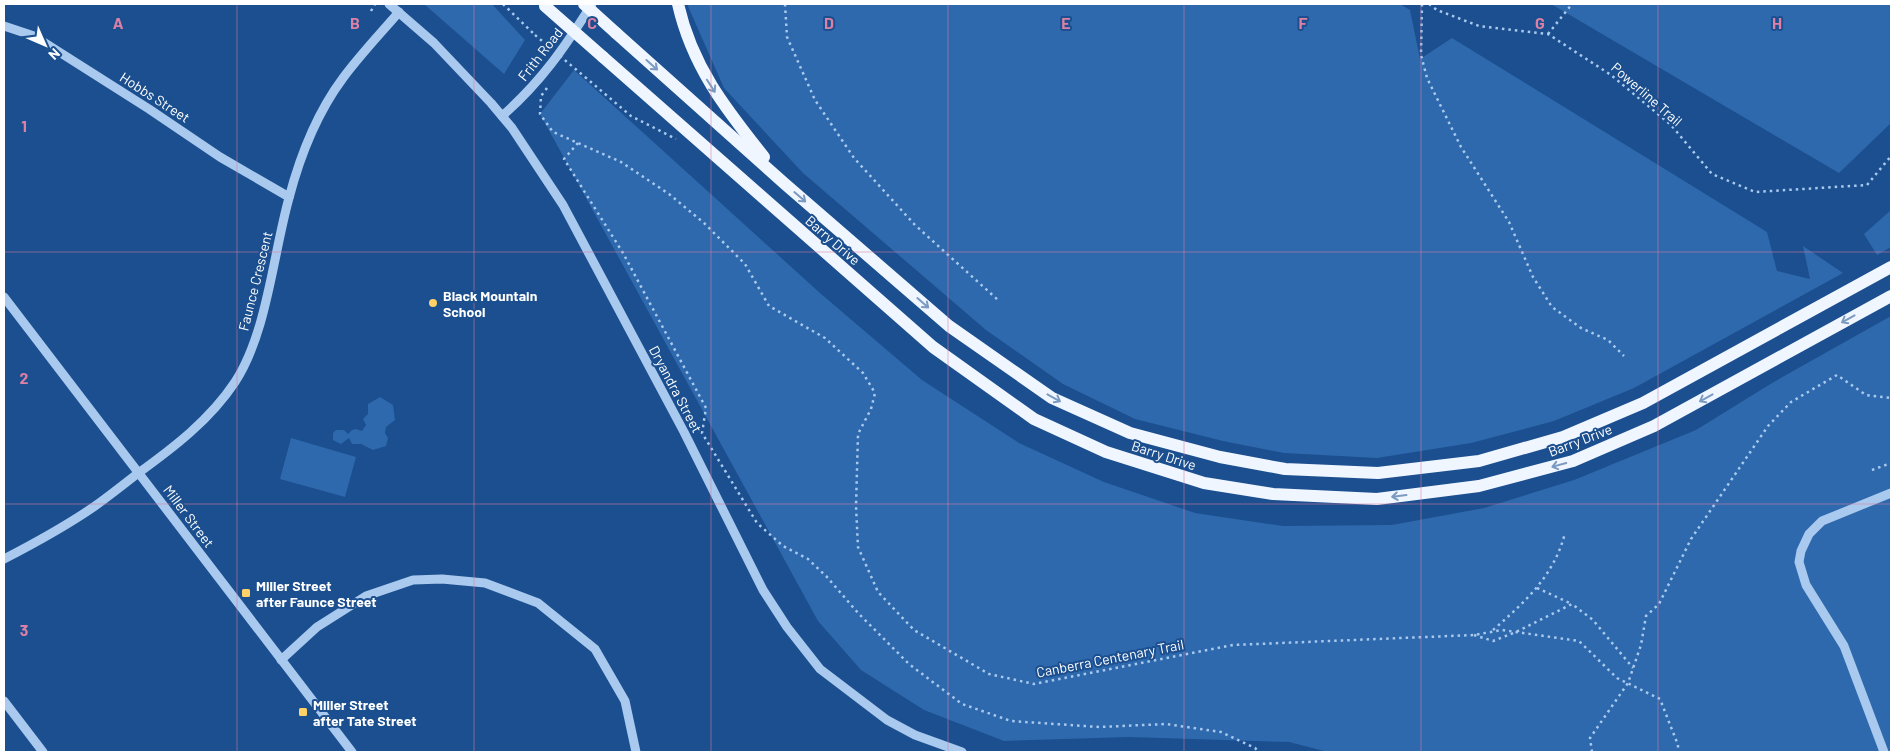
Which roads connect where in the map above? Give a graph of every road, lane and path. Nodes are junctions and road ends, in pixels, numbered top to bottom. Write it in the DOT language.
graph roads {
  1 [pos="375,4"];
  2 [pos="389,4"];
  3 [pos="503,4"];
  4 [pos="584,4"];
  5 [pos="592,4"];
  6 [pos="678,4"];
  7 [pos="785,4"];
  8 [pos="1422,4"];
  9 [pos="1429,4"];
  10 [pos="1572,4"];
  11 [pos="543,5"];
  12 [pos="370,11"];
  13 [pos="399,12"];
  14 [pos="4,26"];
  15 [pos="1548,34"];
  16 [pos="569,58"];
  17 [pos="564,66"];
  18 [pos="549,86"];
  19 [pos="502,116"];
  20 [pos="578,143"];
  21 [pos="683,143"];
  22 [pos="1891,156"];
  23 [pos="785,184"];
  24 [pos="289,198"];
  25 [pos="1891,267"];
  26 [pos="1891,296"];
  27 [pos="4,297"];
  28 [pos="998,300"];
  29 [pos="1624,356"];
  30 [pos="1891,398"];
  31 [pos="1891,463"];
  32 [pos="1872,470"];
  33 [pos="139,473"];
  34 [pos="1891,493"];
  35 [pos="1565,533"];
  36 [pos="4,560"];
  37 [pos="1537,588"];
  38 [pos="1572,604"];
  39 [pos="1491,631"];
  40 [pos="1516,632"];
  41 [pos="1474,635"];
  42 [pos="281,660"];
  43 [pos="1633,668"];
  44 [pos="1628,683"];
  45 [pos="5,706"];
  46 [pos="42,752"];
  47 [pos="352,752"];
  48 [pos="636,752"];
  49 [pos="962,752"];
  50 [pos="1259,752"];
  51 [pos="1592,752"];
  52 [pos="1678,752"];
  53 [pos="1884,752"];
  1 -- 12 [label="path"];
  2 -- 13 [label="street, Dryandra Street"];
  3 -- 21 [label="path, bridge"];
  4 -- 23 [label="main road, Barry Drive, one-way, bridge"];
  5 -- 19 [label="street, Frith Road"];
  6 -- 23 [label="main road, one-way"];
  7 -- 28 [label="path"];
  8 -- 29 [label="path"];
  9 -- 15 [label="path, Powerline Trail"];
  10 -- 15 [label="path"];
  26 -- 11 [label="main road, Barry Drive, one-way, bridge"];
  13 -- 19 [label="street, Dryandra Street"];
  13 -- 24 [label="street, Faunce Crescent"];
  14 -- 24 [label="street, Hobbs Street"];
  15 -- 22 [label="path, Powerline Trail"];
  16 -- 17 [label="path"];
  18 -- 20 [label="path, Canberra Centenary Trail"];
  19 -- 49 [label="street, Dryandra Street"];
  20 -- 41 [label="path, Canberra Centenary Trail"];
  20 -- 50 [label="path"];
  23 -- 25 [label="main road, Barry Drive, one-way"];
  24 -- 33 [label="street, Faunce Crescent"];
  27 -- 33 [label="street, Miller Street"];
  30 -- 43 [label="path"];
  31 -- 32 [label="path"];
  33 -- 36 [label="street, Faunce Crescent"];
  33 -- 42 [label="street, Miller Street"];
  34 -- 53 [label="street"];
  35 -- 37 [label="path"];
  37 -- 38 [label="path"];
  37 -- 39 [label="path"];
  38 -- 40 [label="path"];
  38 -- 43 [label="path"];
  39 -- 40 [label="path, Canberra Centenary Trail"];
  39 -- 41 [label="path, Canberra Centenary Trail"];
  40 -- 41 [label="path"];
  40 -- 44 [label="path, Canberra Centenary Trail"];
  42 -- 47 [label="street, Miller Street"];
  42 -- 48 [label="street"];
  43 -- 44 [label="path"];
  44 -- 51 [label="path"];
  44 -- 52 [label="path, Canberra Centenary Trail"];
  45 -- 46 [label="street"];
}
